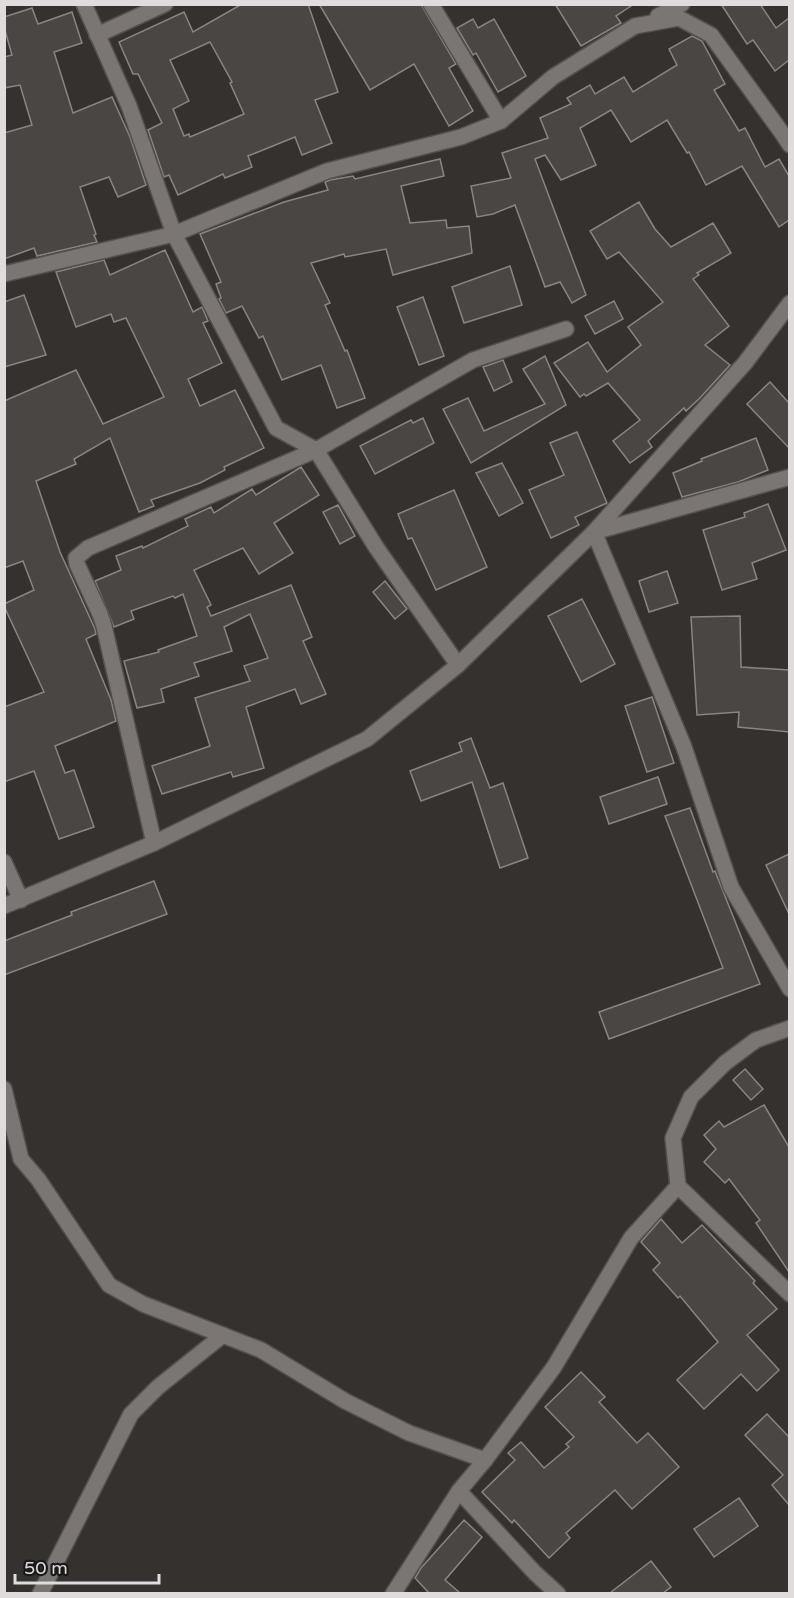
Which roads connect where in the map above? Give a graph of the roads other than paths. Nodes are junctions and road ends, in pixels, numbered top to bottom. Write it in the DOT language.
graph roads {
  1 [pos="84,4"];
  2 [pos="165,4"];
  3 [pos="431,4"];
  4 [pos="682,4"];
  5 [pos="635,26"];
  6 [pos="97,35"];
  7 [pos="501,120"];
  8 [pos="789,145"];
  9 [pos="174,234"];
  10 [pos="4,274"];
  11 [pos="789,303"];
  12 [pos="566,329"];
  13 [pos="316,450"];
  14 [pos="789,477"];
  15 [pos="594,532"];
  16 [pos="458,665"];
  17 [pos="154,843"];
  18 [pos="4,862"];
  19 [pos="21,900"];
  20 [pos="4,906"];
  21 [pos="789,989"];
  22 [pos="789,1028"];
  23 [pos="4,1089"];
  24 [pos="678,1186"];
  25 [pos="789,1294"];
  26 [pos="223,1335"];
  27 [pos="485,1460"];
  28 [pos="459,1491"];
  29 [pos="40,1593"];
  30 [pos="393,1593"];
  31 [pos="558,1593"];
  1 -- 6 [label="street"];
  2 -- 6 [label="street"];
  3 -- 7 [label="street"];
  4 -- 5 [label="street"];
  5 -- 7 [label="street"];
  5 -- 8 [label="street"];
  6 -- 9 [label="street"];
  7 -- 9 [label="street"];
  9 -- 10 [label="street"];
  9 -- 13 [label="street"];
  11 -- 15 [label="street"];
  12 -- 13 [label="street"];
  13 -- 16 [label="street"];
  13 -- 17 [label="street"];
  14 -- 15 [label="street"];
  15 -- 16 [label="street"];
  15 -- 21 [label="street"];
  16 -- 17 [label="street"];
  17 -- 19 [label="street"];
  18 -- 19 [label="street"];
  19 -- 20 [label="street"];
  22 -- 24 [label="street"];
  23 -- 26 [label="street"];
  24 -- 25 [label="street"];
  24 -- 27 [label="street"];
  26 -- 27 [label="street"];
  26 -- 29 [label="street"];
  27 -- 28 [label="street"];
  28 -- 30 [label="street"];
  28 -- 31 [label="street"];
}
